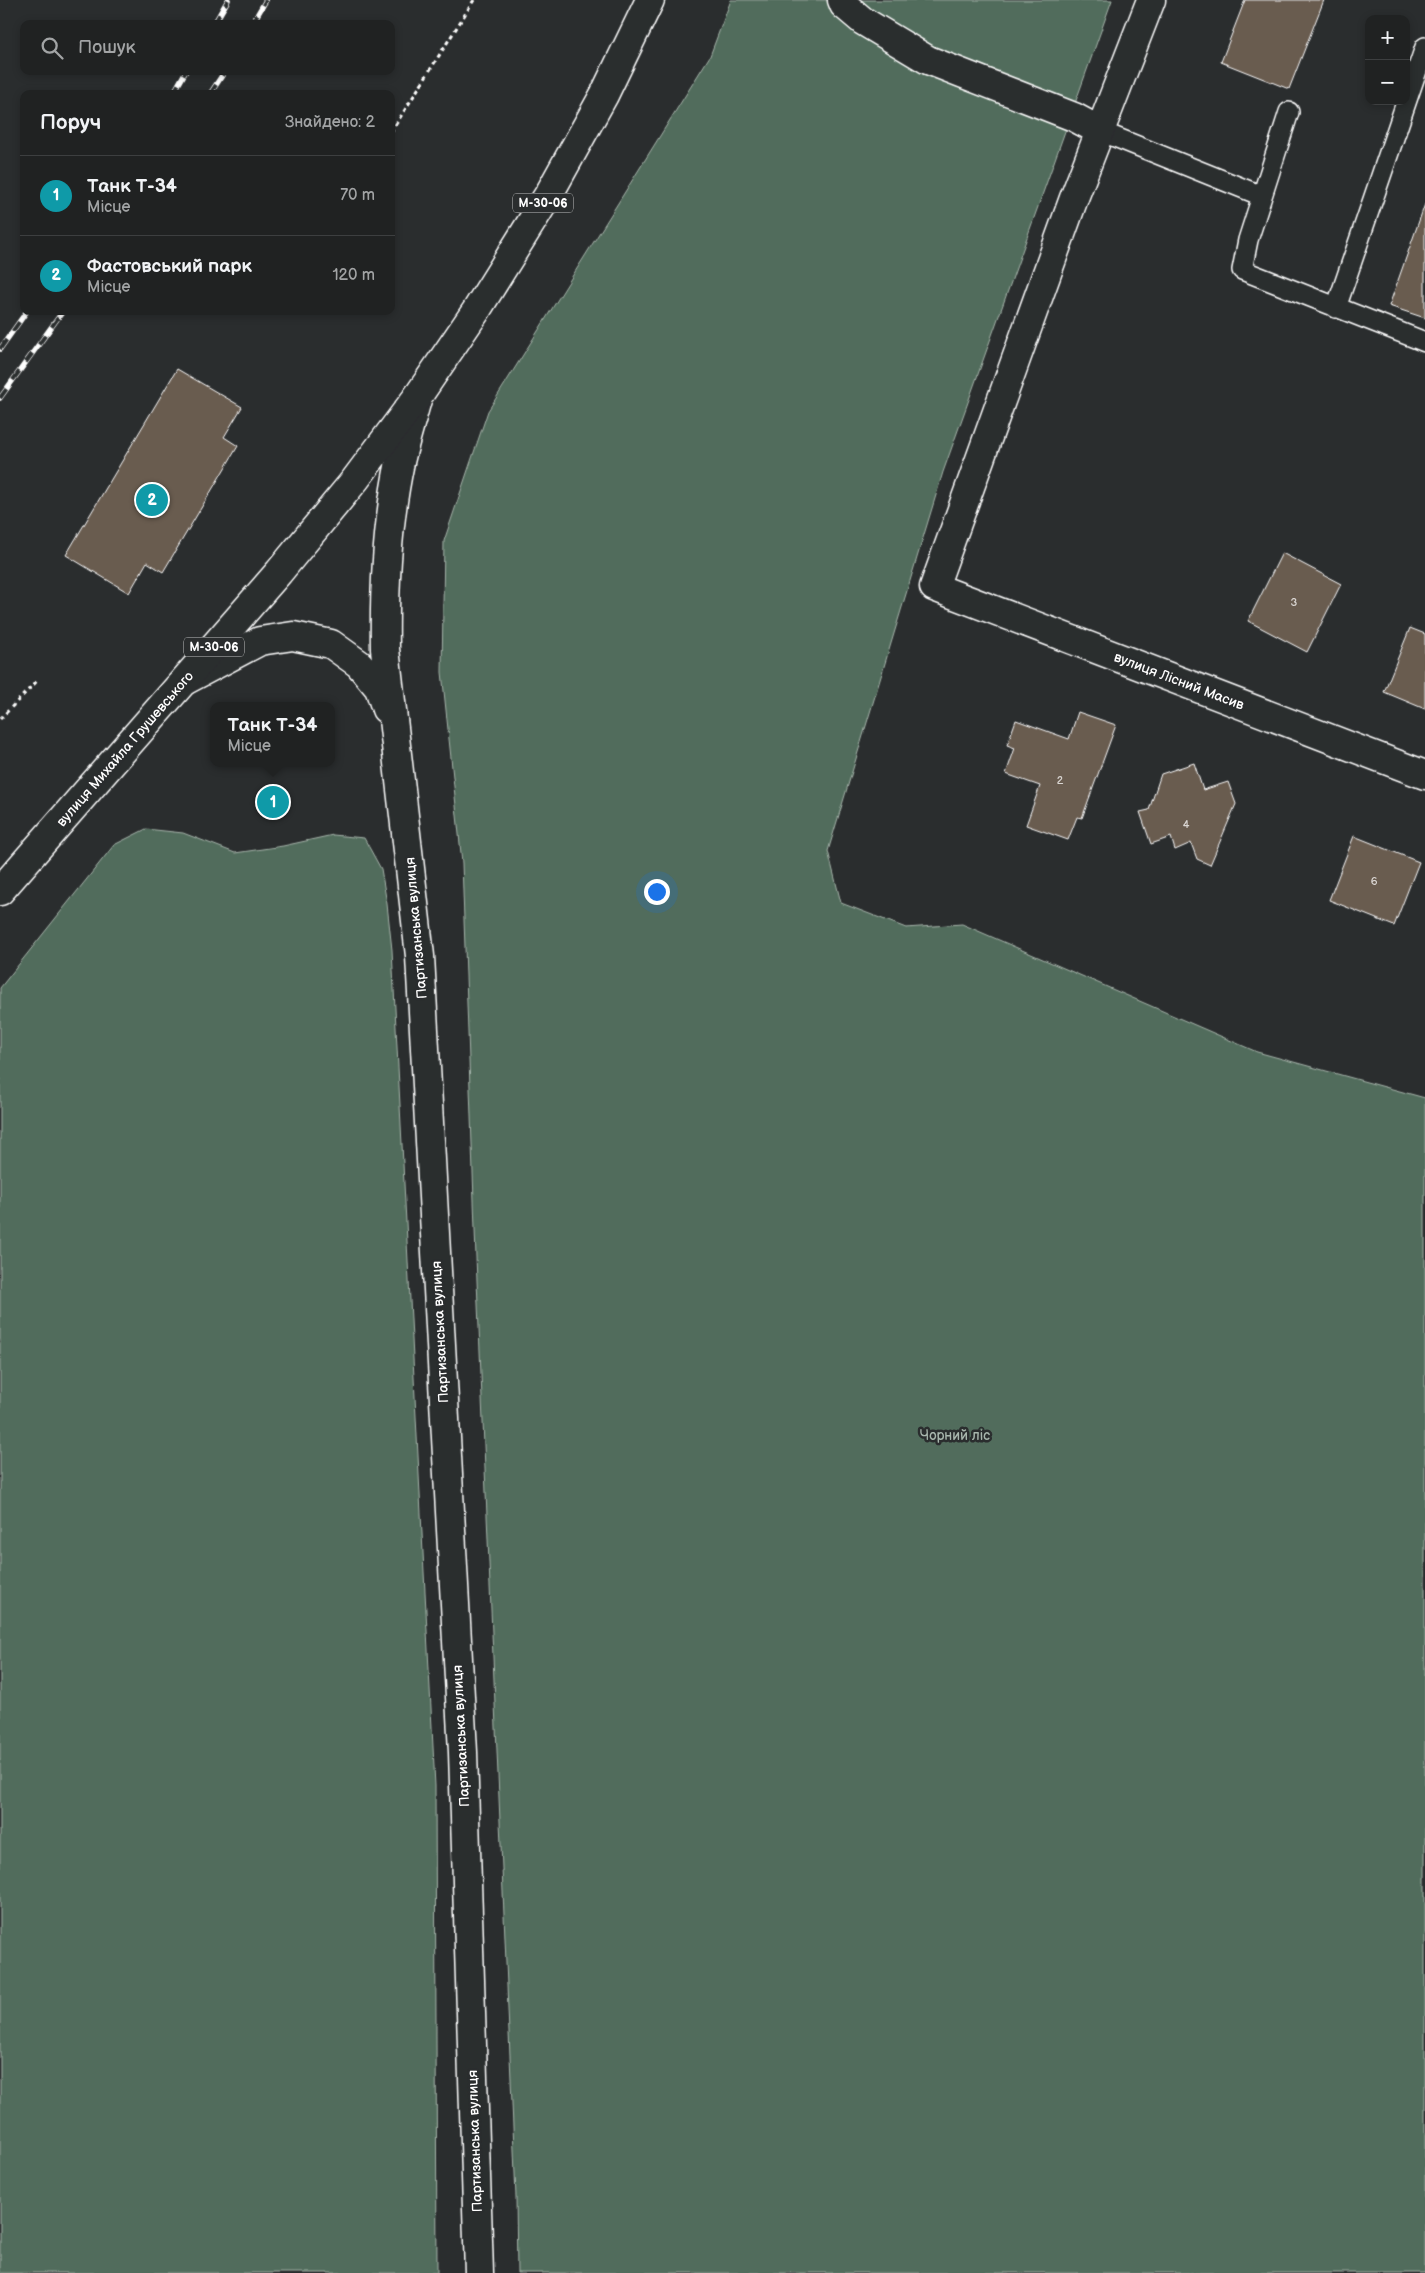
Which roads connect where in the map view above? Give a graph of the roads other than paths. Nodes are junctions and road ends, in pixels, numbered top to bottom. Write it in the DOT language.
graph roads {
  1 [pos="650,0"];
  2 [pos="842,0"];
  3 [pos="1151,0"];
  4 [pos="1425,47"];
  5 [pos="1289,112"];
  6 [pos="1100,131"];
  7 [pos="1262,196"];
  8 [pos="1336,308"];
  9 [pos="1425,342"];
  10 [pos="418,396"];
  11 [pos="186,680"];
  12 [pos="395,733"];
  13 [pos="1425,775"];
  14 [pos="0,891"];
  15 [pos="479,2273"];
  1 -- 10 [label="street, М-30-06"];
  2 -- 6 [label="street"];
  3 -- 6 [label="street"];
  4 -- 8 [label="lane"];
  5 -- 7 [label="lane"];
  6 -- 7 [label="lane"];
  6 -- 13 [label="street, вулиця Лісний Масив"];
  7 -- 8 [label="lane"];
  8 -- 9 [label="lane"];
  10 -- 11 [label="street, вулиця Михайла Грушевського / М-30-06"];
  10 -- 12 [label="street, Партизанська вулиця"];
  11 -- 12 [label="street"];
  11 -- 14 [label="street, вулиця Михайла Грушевського / М-30-06"];
  12 -- 15 [label="street, Партизанська вулиця"];
}
